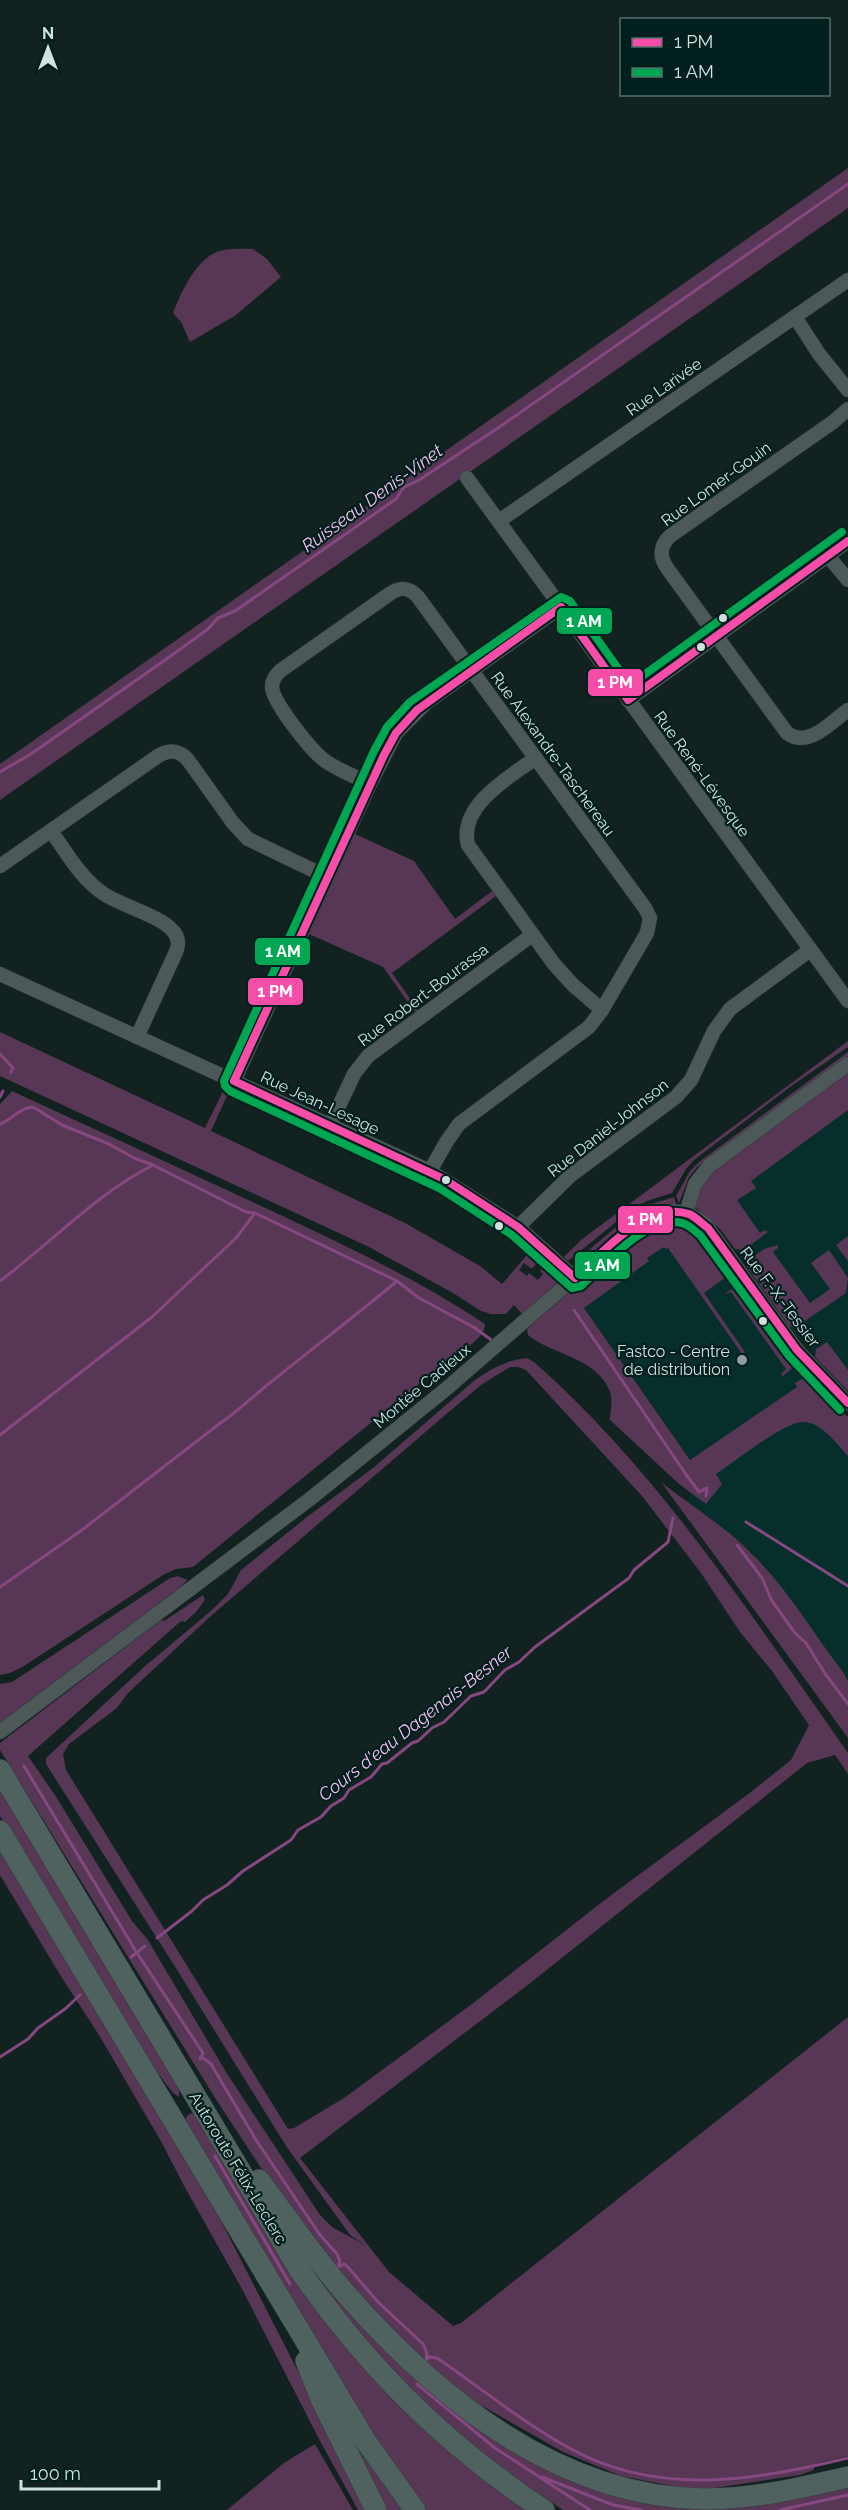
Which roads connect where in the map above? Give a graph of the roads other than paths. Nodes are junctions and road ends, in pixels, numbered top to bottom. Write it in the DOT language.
graph roads {
  1 [pos="848,280"];
  2 [pos="795,316"];
  3 [pos="848,390"];
  4 [pos="848,409"];
  5 [pos="467,478"];
  6 [pos="499,521"];
  7 [pos="848,541"];
  8 [pos="828,556"];
  9 [pos="848,580"];
  10 [pos="561,607"];
  11 [pos="716,636"];
  12 [pos="472,671"];
  13 [pos="628,700"];
  14 [pos="848,710"];
  15 [pos="536,758"];
  16 [pos="370,784"];
  17 [pos="51,831"];
  18 [pos="0,866"];
  19 [pos="327,877"];
  20 [pos="532,935"];
  21 [pos="810,950"];
  22 [pos="0,974"];
  23 [pos="848,1001"];
  24 [pos="602,1010"];
  25 [pos="137,1037"];
  26 [pos="848,1064"];
  27 [pos="234,1081"];
  28 [pos="330,1125"];
  29 [pos="430,1171"];
  30 [pos="686,1213"];
  31 [pos="518,1227"];
  32 [pos="575,1278"];
  33 [pos="848,1403"];
  34 [pos="4,1730"];
  35 [pos="0,1770"];
  36 [pos="0,1831"];
  37 [pos="196,2098"];
  38 [pos="289,2312"];
  39 [pos="848,2477"];
  40 [pos="376,2510"];
  41 [pos="416,2510"];
  42 [pos="544,2510"];
  1 -- 2 [label="street, Rue Larivée"];
  2 -- 3 [label="street"];
  2 -- 6 [label="street, Rue Larivée"];
  4 -- 11 [label="street, Rue Lomer-Gouin"];
  5 -- 6 [label="street, Rue René-Lévesque"];
  6 -- 10 [label="street, Rue René-Lévesque"];
  7 -- 8 [label="street"];
  8 -- 9 [label="street"];
  8 -- 11 [label="street"];
  10 -- 12 [label="street"];
  10 -- 13 [label="street, Rue René-Lévesque"];
  11 -- 13 [label="street"];
  11 -- 14 [label="street"];
  12 -- 15 [label="street, Rue Alexandre-Taschereau"];
  12 -- 16 [label="street"];
  12 -- 16 [label="street, Rue Alexandre-Taschereau"];
  13 -- 21 [label="street, Rue René-Lévesque"];
  15 -- 20 [label="street"];
  15 -- 24 [label="street, Rue Alexandre-Taschereau"];
  16 -- 19 [label="street"];
  17 -- 18 [label="street"];
  17 -- 19 [label="street"];
  17 -- 25 [label="street"];
  19 -- 27 [label="street"];
  20 -- 24 [label="street"];
  20 -- 28 [label="street, Rue Robert-Bourassa"];
  21 -- 23 [label="street, Rue René-Lévesque"];
  21 -- 31 [label="street, Rue Daniel-Johnson"];
  22 -- 25 [label="street, Rue Jean-Lesage"];
  24 -- 29 [label="street, Rue Alexandre-Taschereau"];
  25 -- 27 [label="street, Rue Jean-Lesage"];
  26 -- 30 [label="street"];
  27 -- 28 [label="street, Rue Jean-Lesage"];
  28 -- 29 [label="street, Rue Jean-Lesage"];
  29 -- 31 [label="street, Rue Jean-Lesage"];
  30 -- 32 [label="street, Montée Cadieux"];
  30 -- 33 [label="street, Rue F.-X.-Tessier"];
  31 -- 32 [label="street, Rue Jean-Lesage"];
  32 -- 34 [label="street, Montée Cadieux"];
  35 -- 37 [label="highway, Autoroute Félix-Leclerc"];
  36 -- 38 [label="highway, Autoroute Félix-Leclerc"];
  37 -- 39 [label="highway"];
  37 -- 42 [label="highway, Autoroute Félix-Leclerc"];
  38 -- 40 [label="highway"];
  38 -- 41 [label="highway, Autoroute Félix-Leclerc"];
}
